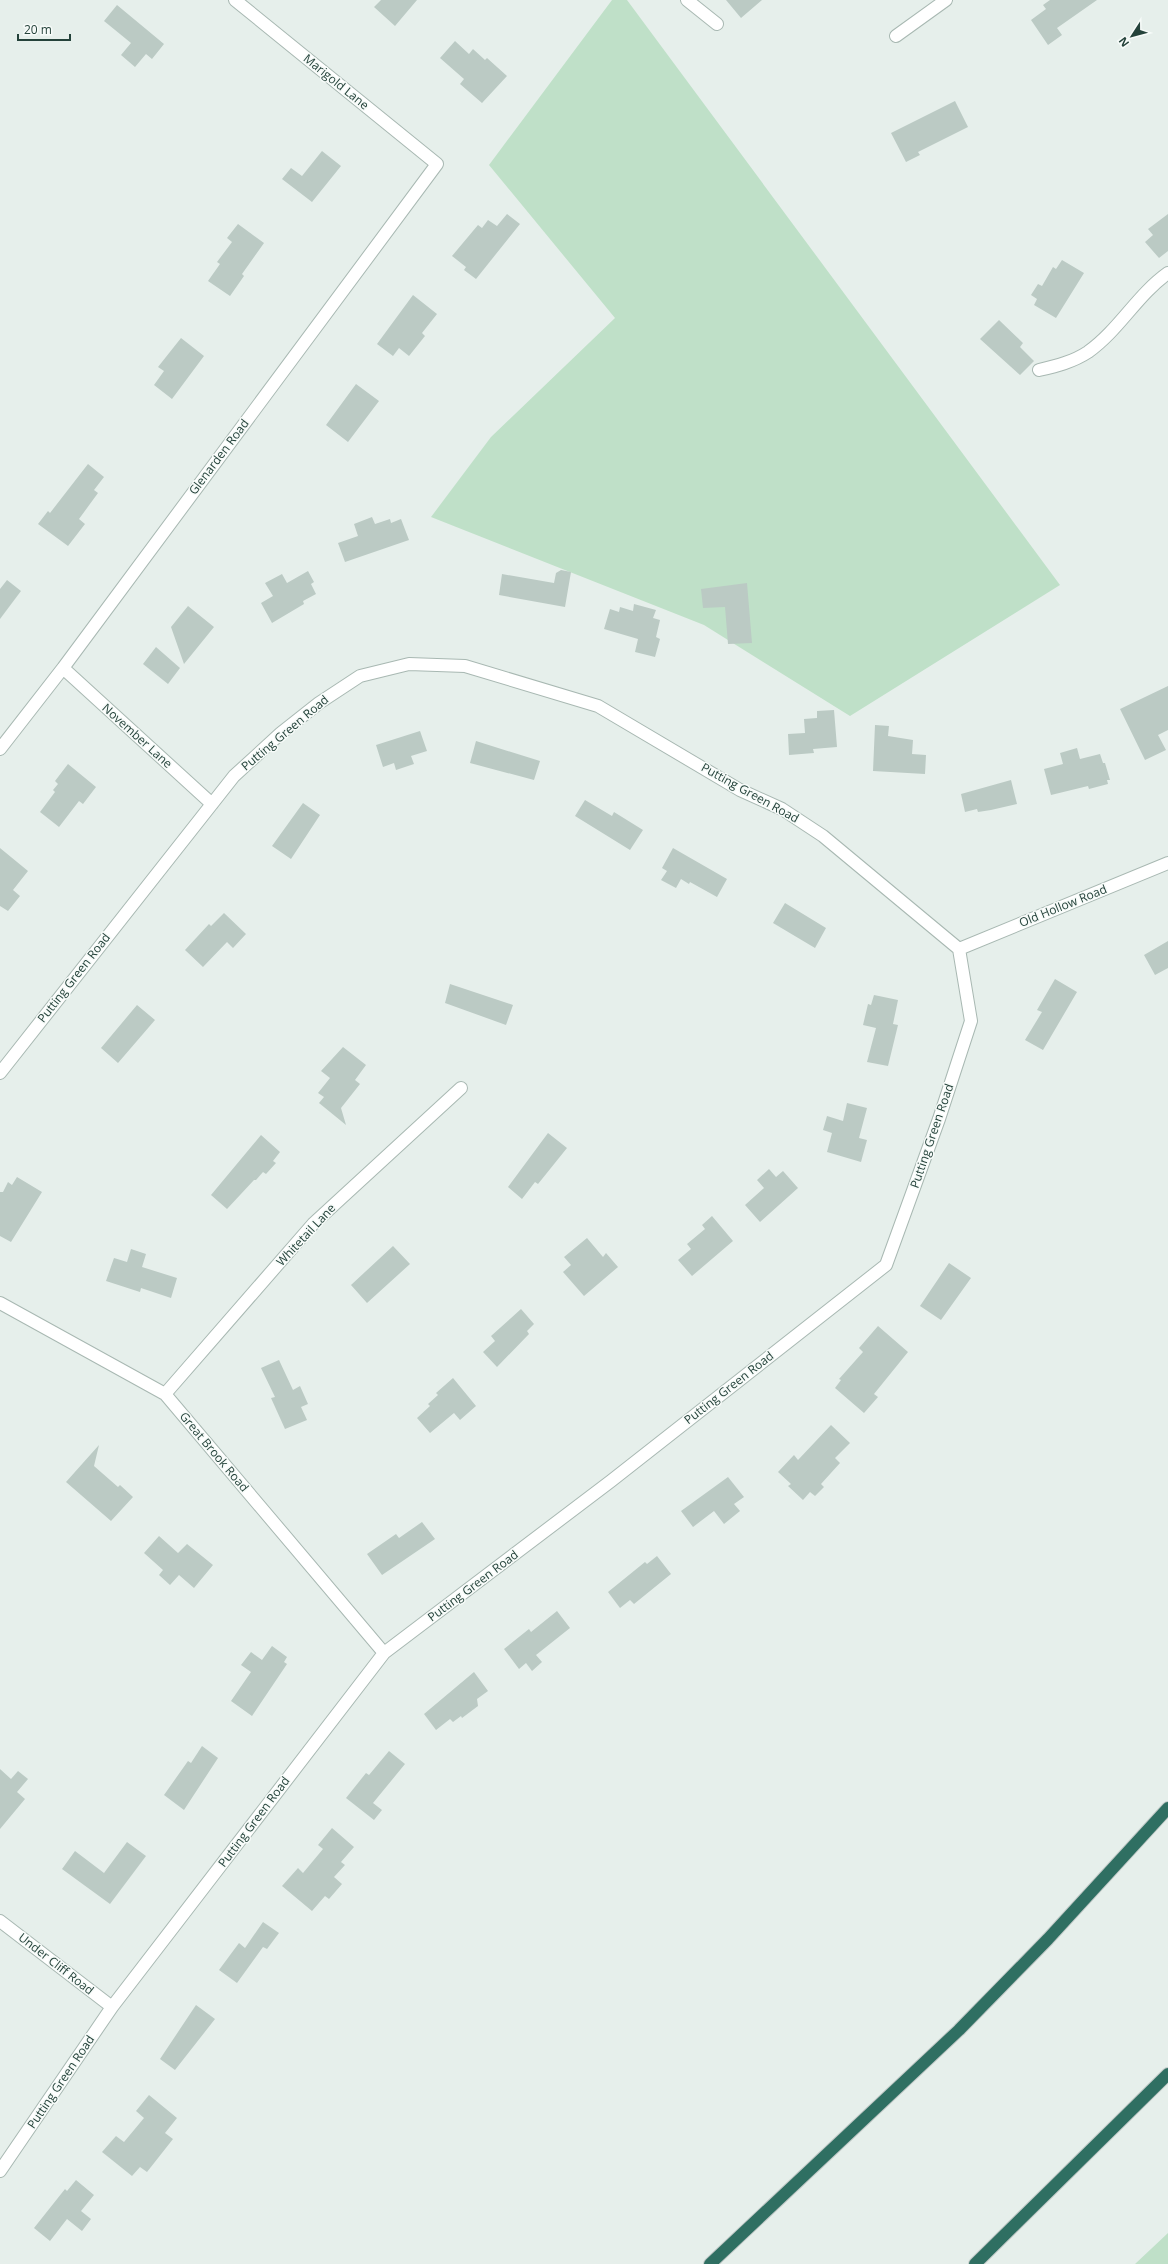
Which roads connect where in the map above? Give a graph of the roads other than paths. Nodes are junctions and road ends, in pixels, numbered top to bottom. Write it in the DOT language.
graph roads {
  1 [pos="235,0"];
  2 [pos="946,0"];
  3 [pos="691,1"];
  4 [pos="717,24"];
  5 [pos="896,36"];
  6 [pos="437,164"];
  7 [pos="1168,273"];
  8 [pos="1039,370"];
  9 [pos="63,668"];
  10 [pos="0,749"];
  11 [pos="212,804"];
  12 [pos="1168,863"];
  13 [pos="959,949"];
  14 [pos="0,1072"];
  15 [pos="461,1088"];
  16 [pos="0,1303"];
  17 [pos="165,1394"];
  18 [pos="384,1653"];
  19 [pos="1168,1808"];
  20 [pos="0,1921"];
  21 [pos="112,2007"];
  22 [pos="1168,2074"];
  23 [pos="0,2172"];
  24 [pos="710,2264"];
  25 [pos="976,2264"];
  1 -- 6 [label="street, Marigold Lane"];
  2 -- 5 [label="street"];
  3 -- 4 [label="street"];
  6 -- 9 [label="street, Glenarden Road"];
  7 -- 8 [label="street"];
  9 -- 10 [label="street, Glenarden Road"];
  9 -- 11 [label="street, November Lane"];
  11 -- 13 [label="street, Putting Green Road"];
  11 -- 14 [label="street, Putting Green Road"];
  12 -- 13 [label="street, Old Hollow Road"];
  13 -- 18 [label="street, Putting Green Road"];
  15 -- 17 [label="street, Whitetail Lane"];
  16 -- 17 [label="street, Great Brook Road"];
  17 -- 18 [label="street, Great Brook Road"];
  18 -- 21 [label="street, Putting Green Road"];
  19 -- 24 [label="highway"];
  20 -- 21 [label="street, Under Cliff Road"];
  21 -- 23 [label="street, Putting Green Road"];
  22 -- 25 [label="highway"];
}
